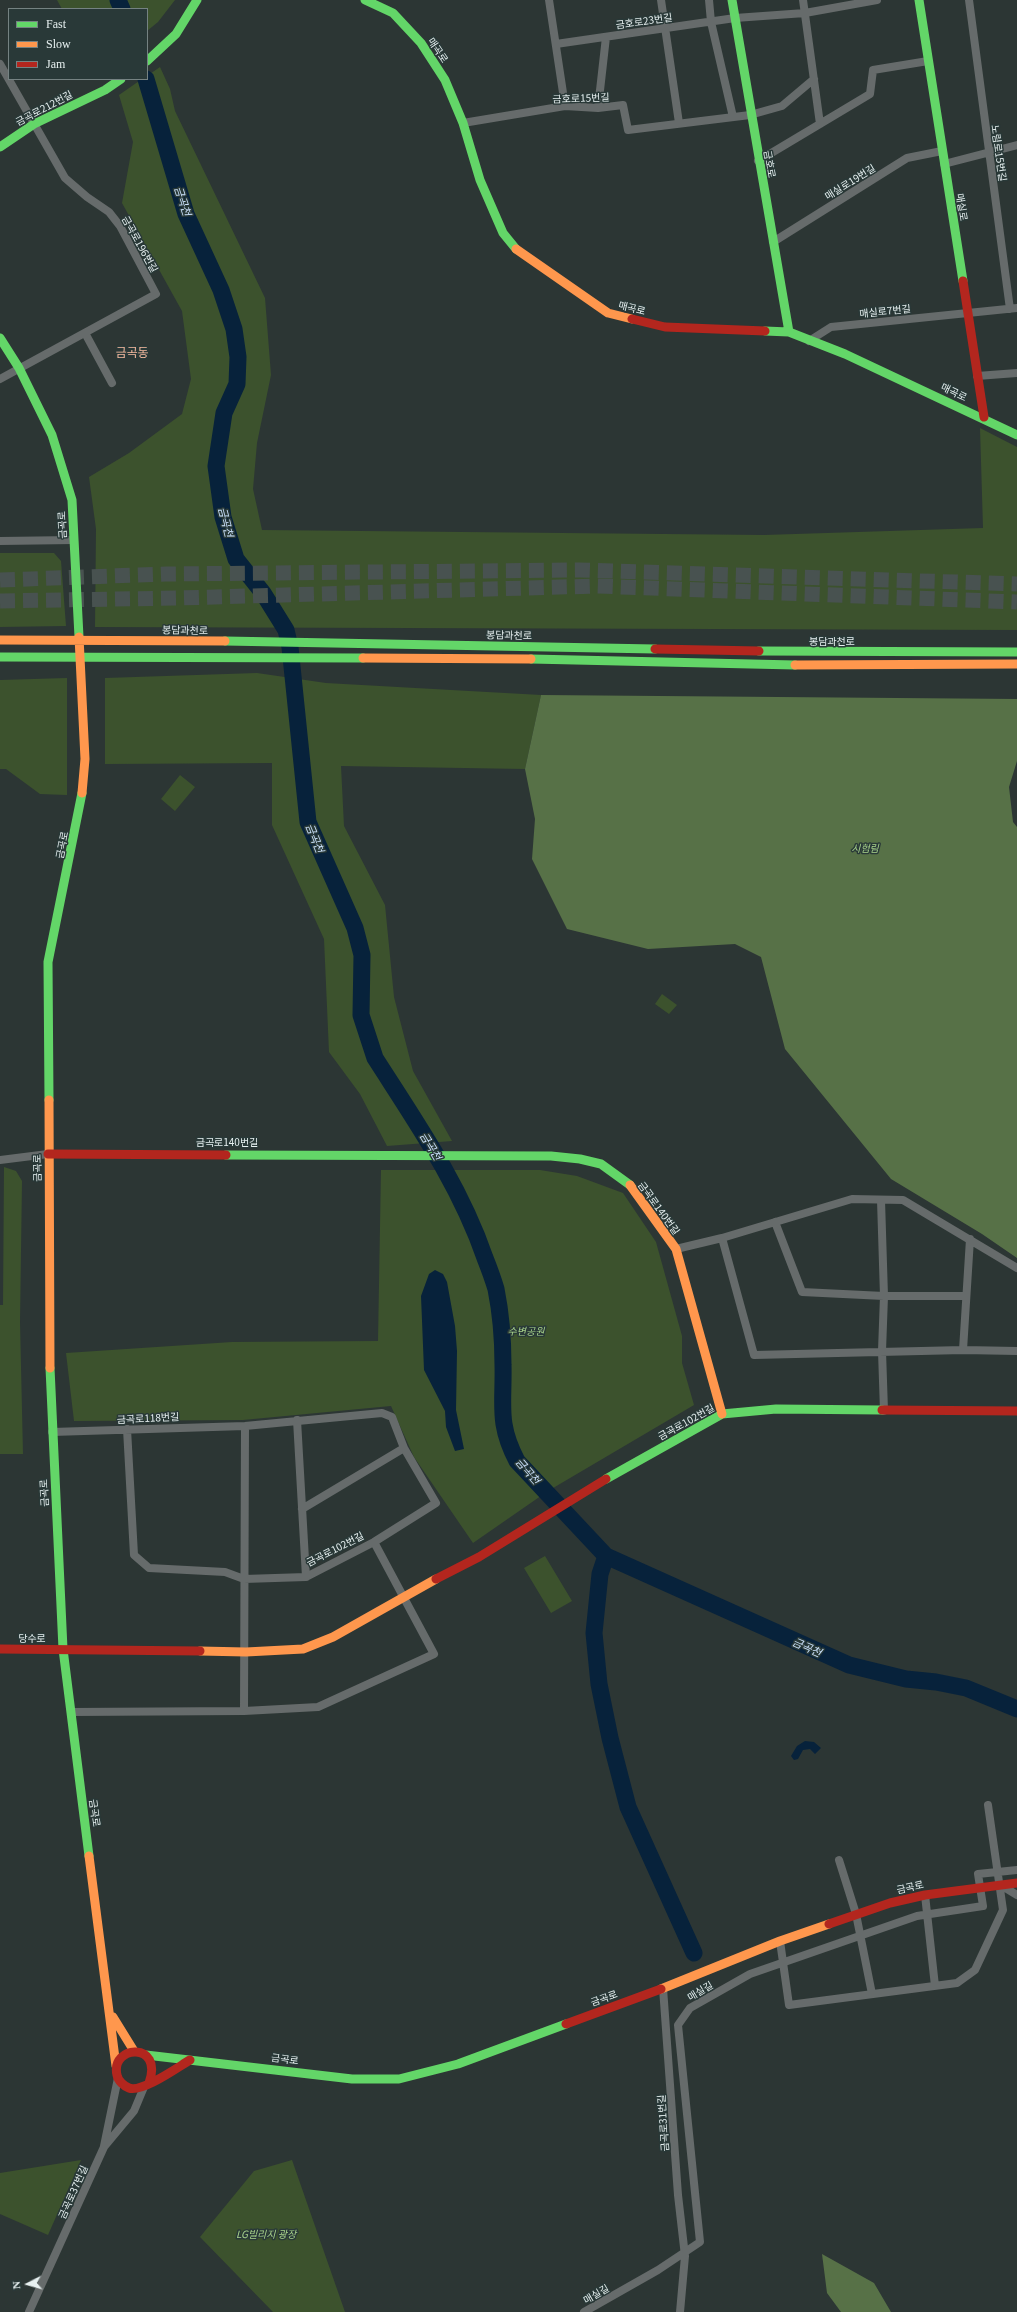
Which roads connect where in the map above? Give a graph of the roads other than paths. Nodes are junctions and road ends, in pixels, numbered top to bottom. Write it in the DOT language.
graph roads {
  1 [pos="198,0"];
  2 [pos="365,0"];
  3 [pos="549,0"];
  4 [pos="661,0"];
  5 [pos="709,0"];
  6 [pos="732,0"];
  7 [pos="803,0"];
  8 [pos="876,0"];
  9 [pos="919,0"];
  10 [pos="969,0"];
  11 [pos="804,13"];
  12 [pos="735,18"];
  13 [pos="711,22"];
  14 [pos="666,28"];
  15 [pos="606,37"];
  16 [pos="556,44"];
  17 [pos="148,60"];
  18 [pos="928,61"];
  19 [pos="0,64"];
  20 [pos="8,78"];
  21 [pos="814,79"];
  22 [pos="9,80"];
  23 [pos="120,80"];
  24 [pos="566,106"];
  25 [pos="598,108"];
  26 [pos="750,114"];
  27 [pos="734,116"];
  28 [pos="463,123"];
  29 [pos="34,124"];
  30 [pos="679,124"];
  31 [pos="820,124"];
  32 [pos="1017,145"];
  33 [pos="0,147"];
  34 [pos="942,151"];
  35 [pos="989,152"];
  36 [pos="758,161"];
  37 [pos="944,164"];
  38 [pos="773,242"];
  39 [pos="1013,308"];
  40 [pos="967,312"];
  41 [pos="789,332"];
  42 [pos="85,333"];
  43 [pos="0,338"];
  44 [pos="809,341"];
  45 [pos="19,368"];
  46 [pos="1017,373"];
  47 [pos="977,376"];
  48 [pos="0,379"];
  49 [pos="112,383"];
  50 [pos="984,417"];
  51 [pos="1017,434"];
  52 [pos="74,540"];
  53 [pos="0,541"];
  54 [pos="0,640"];
  55 [pos="1017,652"];
  56 [pos="0,656"];
  57 [pos="1017,664"];
  58 [pos="48,1154"];
  59 [pos="0,1160"];
  60 [pos="881,1200"];
  61 [pos="775,1222"];
  62 [pos="722,1238"];
  63 [pos="970,1239"];
  64 [pos="676,1249"];
  65 [pos="1017,1268"];
  66 [pos="884,1296"];
  67 [pos="965,1296"];
  68 [pos="963,1350"];
  69 [pos="882,1351"];
  70 [pos="1017,1351"];
  71 [pos="884,1411"];
  72 [pos="1017,1411"];
  73 [pos="722,1414"];
  74 [pos="297,1420"];
  75 [pos="245,1426"];
  76 [pos="127,1430"];
  77 [pos="52,1432"];
  78 [pos="404,1448"];
  79 [pos="302,1509"];
  80 [pos="374,1542"];
  81 [pos="306,1577"];
  82 [pos="244,1579"];
  83 [pos="404,1596"];
  84 [pos="0,1649"];
  85 [pos="63,1649"];
  86 [pos="246,1652"];
  87 [pos="244,1711"];
  88 [pos="71,1712"];
  89 [pos="988,1805"];
  90 [pos="840,1860"];
  91 [pos="1017,1870"];
  92 [pos="996,1872"];
  93 [pos="1017,1883"];
  94 [pos="998,1884"];
  95 [pos="980,1886"];
  96 [pos="925,1895"];
  97 [pos="1017,1895"];
  98 [pos="856,1914"];
  99 [pos="927,1915"];
  100 [pos="860,1936"];
  101 [pos="780,1941"];
  102 [pos="783,1963"];
  103 [pos="935,1986"];
  104 [pos="663,1988"];
  105 [pos="872,1994"];
  106 [pos="111,2015"];
  107 [pos="134,2051"];
  108 [pos="146,2055"];
  109 [pos="190,2060"];
  110 [pos="116,2066"];
  111 [pos="118,2078"];
  112 [pos="146,2085"];
  113 [pos="104,2147"];
  114 [pos="685,2254"];
  115 [pos="29,2312"];
  116 [pos="584,2312"];
  117 [pos="592,2312"];
  118 [pos="680,2312"];
  1 -- 17 [label="main road"];
  2 -- 28 [label="main road, 매곡로"];
  3 -- 16 [label="street"];
  4 -- 14 [label="street"];
  5 -- 13 [label="street"];
  6 -- 12 [label="main road, 금호로"];
  7 -- 11 [label="street"];
  8 -- 11 [label="street, 금호로23번길"];
  9 -- 18 [label="main road, 매실로"];
  10 -- 35 [label="street, 노림로15번길"];
  11 -- 12 [label="street, 금호로23번길"];
  11 -- 21 [label="street"];
  12 -- 13 [label="street, 금호로23번길"];
  12 -- 26 [label="main road, 금호로"];
  13 -- 14 [label="street, 금호로23번길"];
  13 -- 27 [label="street"];
  14 -- 15 [label="street, 금호로23번길"];
  14 -- 30 [label="street"];
  15 -- 16 [label="street, 금호로23번길"];
  15 -- 25 [label="street"];
  16 -- 24 [label="street"];
  18 -- 31 [label="street"];
  18 -- 34 [label="main road, 매실로"];
  19 -- 20 [label="street, 금곡로196번길"];
  21 -- 26 [label="street, 금호로15번길"];
  21 -- 31 [label="street"];
  22 -- 29 [label="street, 금곡로196번길"];
  23 -- 29 [label="main road, 금곡로212번길"];
  24 -- 25 [label="street, 금호로15번길"];
  24 -- 28 [label="street, 금호로15번길"];
  25 -- 30 [label="street, 금호로15번길"];
  26 -- 27 [label="street, 금호로15번길"];
  26 -- 36 [label="main road, 금호로"];
  27 -- 30 [label="street, 금호로15번길"];
  28 -- 41 [label="main road, 매곡로"];
  29 -- 33 [label="main road, 금곡로212번길"];
  29 -- 42 [label="street, 금곡로196번길"];
  31 -- 36 [label="street"];
  32 -- 35 [label="street"];
  34 -- 37 [label="main road, 매실로"];
  34 -- 38 [label="street, 매실로19번길"];
  35 -- 37 [label="street"];
  35 -- 39 [label="street, 노림로15번길"];
  36 -- 38 [label="main road, 금호로"];
  37 -- 40 [label="main road, 매실로"];
  38 -- 41 [label="main road, 금호로"];
  39 -- 40 [label="street, 매실로7번길"];
  40 -- 44 [label="street, 매실로7번길"];
  40 -- 47 [label="main road, 매실로"];
  41 -- 44 [label="main road, 매곡로"];
  42 -- 45 [label="street, 금곡로196번길"];
  42 -- 49 [label="street"];
  43 -- 45 [label="main road, 금곡로"];
  44 -- 50 [label="main road, 매곡로"];
  45 -- 48 [label="street, 금곡로196번길"];
  45 -- 52 [label="main road, 금곡로"];
  46 -- 47 [label="street"];
  47 -- 50 [label="main road, 매실로"];
  50 -- 51 [label="main road, 매곡로"];
  52 -- 53 [label="street"];
  52 -- 58 [label="main road, 금곡로"];
  54 -- 55 [label="main road, 봉담과천로"];
  56 -- 57 [label="main road"];
  58 -- 59 [label="street"];
  58 -- 64 [label="main road, 금곡로140번길"];
  58 -- 77 [label="main road, 금곡로"];
  60 -- 61 [label="street"];
  60 -- 63 [label="street"];
  60 -- 66 [label="street"];
  61 -- 62 [label="street"];
  61 -- 66 [label="street"];
  62 -- 64 [label="street"];
  62 -- 69 [label="street"];
  63 -- 65 [label="street"];
  63 -- 67 [label="street"];
  64 -- 73 [label="main road, 금곡로140번길"];
  66 -- 67 [label="street"];
  66 -- 69 [label="street"];
  67 -- 68 [label="street"];
  68 -- 69 [label="street"];
  68 -- 70 [label="street"];
  69 -- 71 [label="street"];
  71 -- 72 [label="main road, 금곡로102번길"];
  71 -- 73 [label="main road, 금곡로102번길"];
  73 -- 83 [label="main road, 금곡로102번길"];
  74 -- 75 [label="street, 금곡로118번길"];
  74 -- 78 [label="street, 금곡로118번길"];
  74 -- 79 [label="street"];
  75 -- 76 [label="street, 금곡로118번길"];
  75 -- 82 [label="street"];
  76 -- 77 [label="street, 금곡로118번길"];
  76 -- 82 [label="street"];
  77 -- 85 [label="main road, 금곡로"];
  78 -- 79 [label="street"];
  78 -- 80 [label="street, 금곡로118번길"];
  79 -- 81 [label="street"];
  80 -- 81 [label="street, 금곡로102번길"];
  80 -- 83 [label="street, 금곡로102번길"];
  81 -- 82 [label="street, 금곡로102번길"];
  82 -- 86 [label="street"];
  83 -- 86 [label="main road, 금곡로102번길"];
  83 -- 87 [label="street"];
  84 -- 85 [label="main road, 당수로"];
  85 -- 86 [label="main road, 금곡로102번길"];
  85 -- 88 [label="main road, 금곡로"];
  86 -- 87 [label="street"];
  87 -- 88 [label="street"];
  88 -- 106 [label="main road, 금곡로"];
  89 -- 92 [label="street"];
  90 -- 98 [label="street"];
  91 -- 92 [label="street"];
  92 -- 94 [label="street"];
  92 -- 95 [label="street"];
  93 -- 94 [label="main road, 금곡로"];
  94 -- 95 [label="main road, 금곡로"];
  94 -- 97 [label="street"];
  94 -- 103 [label="street"];
  95 -- 96 [label="main road, 금곡로"];
  95 -- 99 [label="street, 매실길"];
  96 -- 98 [label="main road, 금곡로"];
  96 -- 99 [label="street"];
  98 -- 100 [label="street"];
  98 -- 101 [label="main road, 금곡로"];
  99 -- 100 [label="street, 매실길"];
  99 -- 103 [label="street"];
  100 -- 102 [label="street, 매실길"];
  100 -- 105 [label="street"];
  101 -- 102 [label="street"];
  101 -- 104 [label="main road, 금곡로"];
  102 -- 105 [label="street"];
  102 -- 114 [label="street, 매실길"];
  103 -- 105 [label="street"];
  104 -- 109 [label="main road, 금곡로"];
  104 -- 114 [label="street, 금곡로31번길"];
  106 -- 107 [label="main road, 금곡로"];
  106 -- 110 [label="main road, 금곡로"];
  107 -- 108 [label="main road"];
  107 -- 110 [label="main road"];
  108 -- 109 [label="main road, 금곡로"];
  108 -- 112 [label="main road"];
  109 -- 112 [label="main road"];
  110 -- 111 [label="main road"];
  111 -- 112 [label="main road"];
  111 -- 113 [label="street"];
  112 -- 113 [label="street, 금곡로37번길"];
  113 -- 115 [label="street, 금곡로37번길"];
  114 -- 116 [label="street, 매실길"];
  114 -- 117 [label="street"];
  114 -- 118 [label="street, 금곡로31번길"];
}
